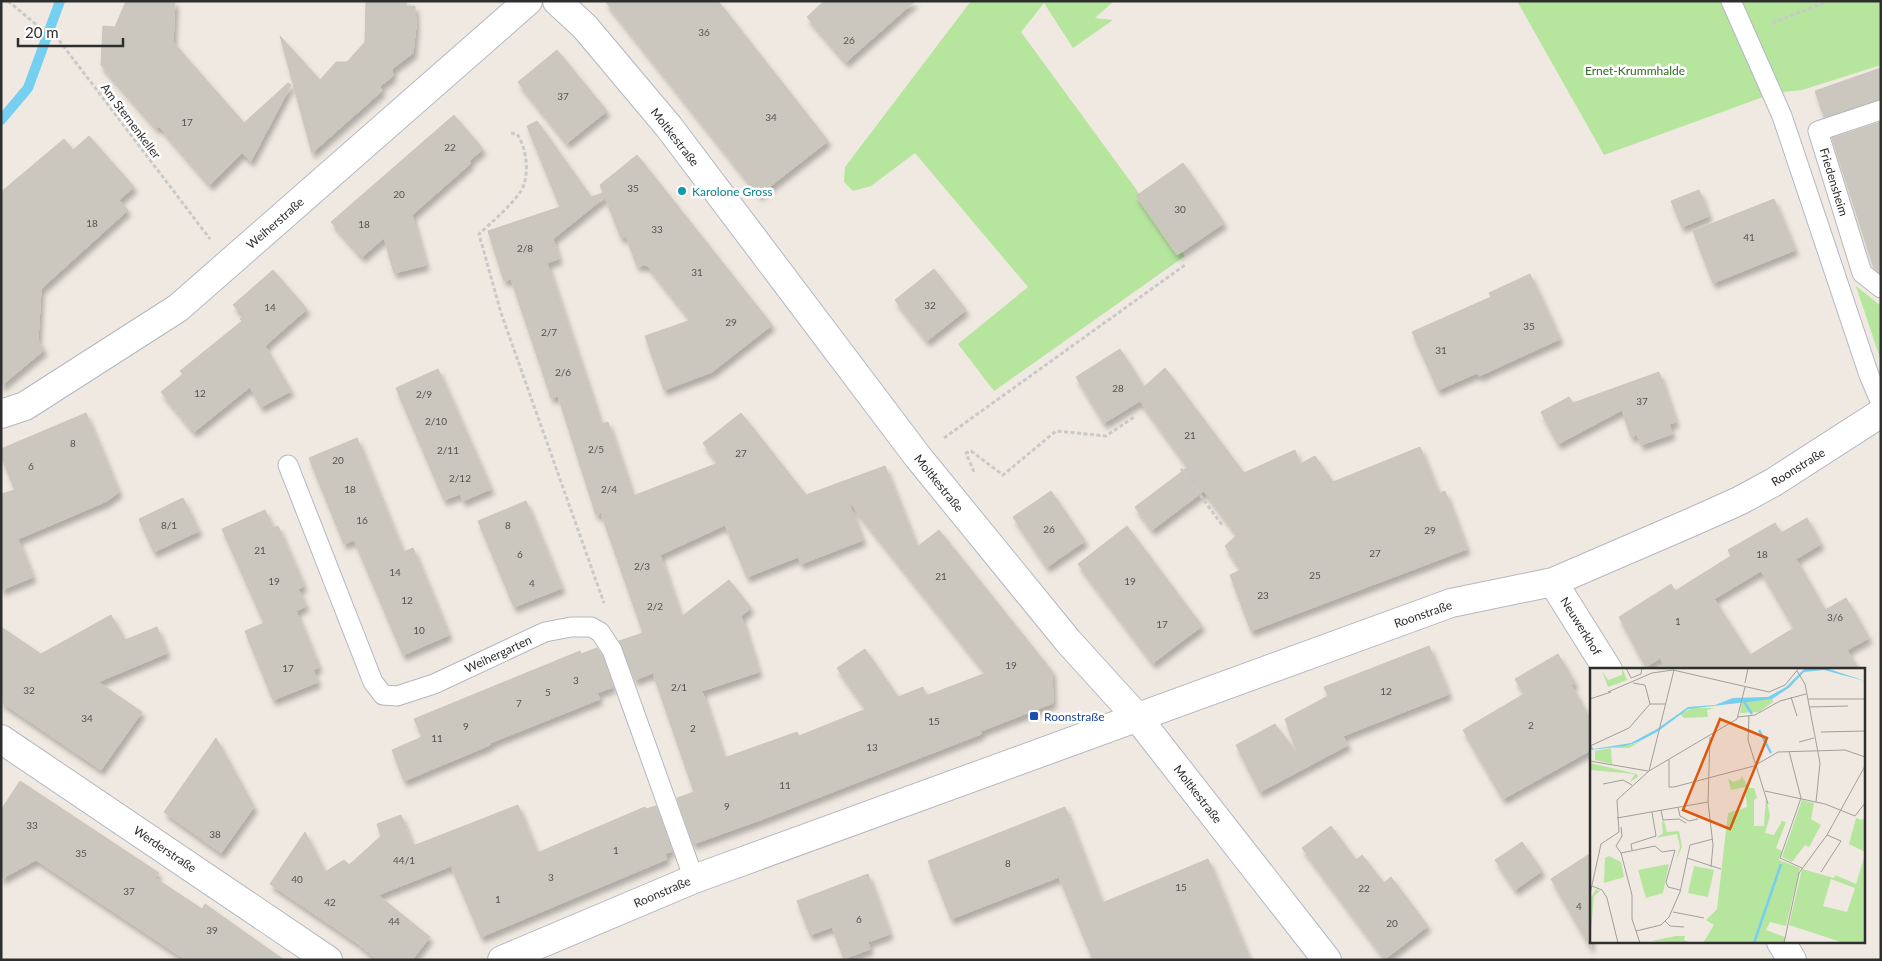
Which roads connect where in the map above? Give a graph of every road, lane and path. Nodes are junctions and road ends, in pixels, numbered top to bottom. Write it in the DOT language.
graph roads {
  1 [pos="8,1"];
  2 [pos="528,1"];
  3 [pos="558,1"];
  4 [pos="1731,1"];
  5 [pos="1829,1"];
  6 [pos="1746,34"];
  7 [pos="1881,110"];
  8 [pos="511,133"];
  9 [pos="229,264"];
  10 [pos="1185,264"];
  11 [pos="1881,288"];
  12 [pos="1881,403"];
  13 [pos="1881,413"];
  14 [pos="1,414"];
  15 [pos="1134,417"];
  16 [pos="962,423"];
  17 [pos="288,465"];
  18 [pos="1182,469"];
  19 [pos="1003,475"];
  20 [pos="1222,526"];
  21 [pos="1553,582"];
  22 [pos="600,632"];
  23 [pos="1607,668"];
  24 [pos="1137,717"];
  25 [pos="1,739"];
  26 [pos="694,879"];
  27 [pos="1781,944"];
  28 [pos="328,960"];
  29 [pos="502,960"];
  30 [pos="1327,960"];
  31 [pos="1792,960"];
  1 -- 9 [label="path, Am Sternenkeller"];
  2 -- 9 [label="street, Weiherstraße"];
  3 -- 24 [label="street, Moltkestraße"];
  4 -- 6 [label="lane"];
  5 -- 6 [label="path"];
  6 -- 12 [label="lane"];
  7 -- 11 [label="lane, Friedensheim"];
  8 -- 22 [label="path"];
  9 -- 14 [label="street, Weiherstraße"];
  10 -- 16 [label="path"];
  13 -- 21 [label="street, Roonstraße"];
  15 -- 19 [label="path"];
  17 -- 22 [label="lane, Weihergarten"];
  18 -- 20 [label="path"];
  21 -- 23 [label="street, Neuwerkhof"];
  21 -- 24 [label="street, Roonstraße"];
  22 -- 26 [label="lane"];
  24 -- 26 [label="street, Roonstraße"];
  24 -- 30 [label="street, Moltkestraße"];
  25 -- 28 [label="street, Werderstraße"];
  26 -- 29 [label="street, Roonstraße"];
  27 -- 31 [label="street"];
}
